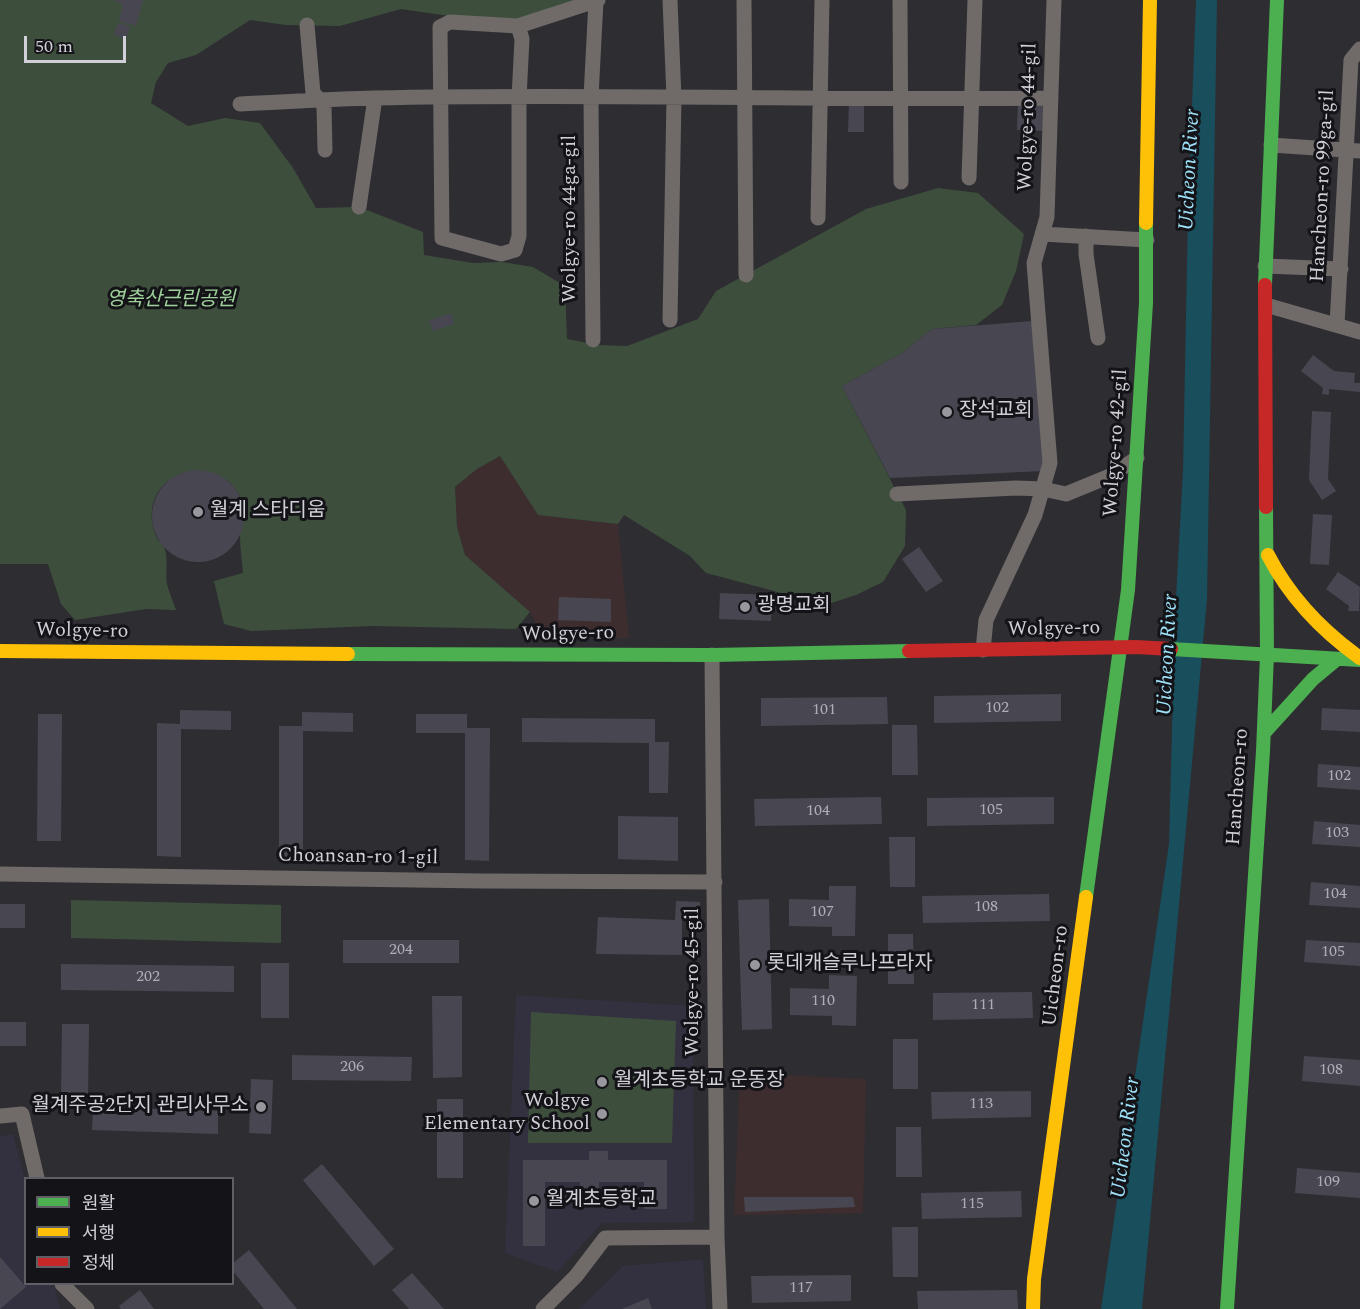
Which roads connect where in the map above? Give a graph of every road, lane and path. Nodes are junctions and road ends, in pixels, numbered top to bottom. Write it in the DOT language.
graph roads {
  1 [pos="597,0"];
  2 [pos="670,0"];
  3 [pos="744,0"];
  4 [pos="822,0"];
  5 [pos="900,0"];
  6 [pos="975,0"];
  7 [pos="1054,0"];
  8 [pos="1150,0"];
  9 [pos="1277,0"];
  10 [pos="308,25"];
  11 [pos="518,26"];
  12 [pos="1359,51"];
  13 [pos="591,97"];
  14 [pos="745,97"];
  15 [pos="375,98"];
  16 [pos="440,98"];
  17 [pos="519,98"];
  18 [pos="674,98"];
  19 [pos="1051,98"];
  20 [pos="821,99"];
  21 [pos="972,99"];
  22 [pos="899,100"];
  23 [pos="321,101"];
  24 [pos="240,104"];
  25 [pos="1271,145"];
  26 [pos="325,150"];
  27 [pos="1354,150"];
  28 [pos="969,178"];
  29 [pos="901,182"];
  30 [pos="359,207"];
  31 [pos="818,218"];
  32 [pos="1042,234"];
  33 [pos="1086,236"];
  34 [pos="1147,240"];
  35 [pos="1264,266"];
  36 [pos="1341,269"];
  37 [pos="746,275"];
  38 [pos="1266,305"];
  39 [pos="670,320"];
  40 [pos="1337,325"];
  41 [pos="1360,332"];
  42 [pos="1098,338"];
  43 [pos="593,340"];
  44 [pos="1137,458"];
  45 [pos="1043,489"];
  46 [pos="897,494"];
  47 [pos="1267,552"];
  48 [pos="1119,648"];
  49 [pos="983,650"];
  50 [pos="0,651"];
  51 [pos="712,655"];
  52 [pos="1267,655"];
  53 [pos="1337,659"];
  54 [pos="1360,659"];
  55 [pos="1264,732"];
  56 [pos="0,874"];
  57 [pos="715,882"];
  58 [pos="0,1116"];
  59 [pos="37,1177"];
  60 [pos="717,1237"];
  61 [pos="63,1285"];
  62 [pos="87,1309"];
  63 [pos="543,1309"];
  64 [pos="720,1309"];
  65 [pos="1033,1309"];
  66 [pos="1227,1309"];
  1 -- 11 [label="street"];
  1 -- 13 [label="street, Wolgye-ro 44ga-gil"];
  2 -- 18 [label="street"];
  3 -- 14 [label="street"];
  4 -- 20 [label="street"];
  5 -- 22 [label="street"];
  6 -- 21 [label="street"];
  7 -- 19 [label="street, Wolgye-ro 44-gil"];
  8 -- 34 [label="main road, Wolgye-ro 42-gil"];
  9 -- 25 [label="main road, Hancheon-ro"];
  10 -- 23 [label="street"];
  11 -- 16 [label="street"];
  11 -- 17 [label="street"];
  12 -- 27 [label="street, Hancheon-ro 99ga-gil"];
  13 -- 17 [label="street"];
  13 -- 18 [label="street"];
  13 -- 43 [label="street, Wolgye-ro 44ga-gil"];
  14 -- 18 [label="street"];
  14 -- 20 [label="street"];
  14 -- 37 [label="street"];
  15 -- 16 [label="street"];
  15 -- 23 [label="street"];
  15 -- 30 [label="street"];
  16 -- 17 [label="street"];
  16 -- 17 [label="street"];
  18 -- 39 [label="street"];
  19 -- 21 [label="street"];
  19 -- 32 [label="street, Wolgye-ro 44-gil"];
  20 -- 22 [label="street"];
  20 -- 31 [label="street"];
  21 -- 22 [label="street"];
  21 -- 28 [label="street"];
  22 -- 29 [label="street"];
  23 -- 24 [label="street"];
  23 -- 26 [label="street"];
  25 -- 27 [label="street"];
  25 -- 35 [label="main road, Hancheon-ro"];
  27 -- 36 [label="street, Hancheon-ro 99ga-gil"];
  32 -- 33 [label="street"];
  32 -- 45 [label="street, Wolgye-ro 44-gil"];
  33 -- 34 [label="street"];
  33 -- 42 [label="street"];
  34 -- 44 [label="main road, Wolgye-ro 42-gil"];
  35 -- 36 [label="street"];
  35 -- 38 [label="main road, Hancheon-ro"];
  36 -- 40 [label="street, Hancheon-ro 99ga-gil"];
  38 -- 40 [label="street"];
  38 -- 47 [label="main road, Hancheon-ro"];
  40 -- 41 [label="street"];
  44 -- 45 [label="street"];
  44 -- 48 [label="main road, Wolgye-ro 42-gil"];
  45 -- 46 [label="street"];
  45 -- 49 [label="street, Wolgye-ro 44-gil"];
  47 -- 52 [label="main road, Hancheon-ro"];
  47 -- 54 [label="main road"];
  48 -- 49 [label="main road, Wolgye-ro"];
  48 -- 52 [label="main road, Wolgye-ro"];
  48 -- 65 [label="main road, Uicheon-ro"];
  49 -- 51 [label="main road, Wolgye-ro"];
  50 -- 51 [label="main road, Wolgye-ro"];
  51 -- 57 [label="street, Wolgye-ro 45-gil"];
  52 -- 53 [label="main road"];
  52 -- 55 [label="main road, Hancheon-ro"];
  53 -- 54 [label="main road"];
  53 -- 55 [label="main road"];
  55 -- 66 [label="main road, Hancheon-ro"];
  56 -- 57 [label="street, Choansan-ro 1-gil"];
  57 -- 60 [label="street, Wolgye-ro 45-gil"];
  58 -- 59 [label="street"];
  60 -- 63 [label="street"];
  60 -- 64 [label="street, Wolgye-ro 45-gil"];
  61 -- 62 [label="street"];
}
